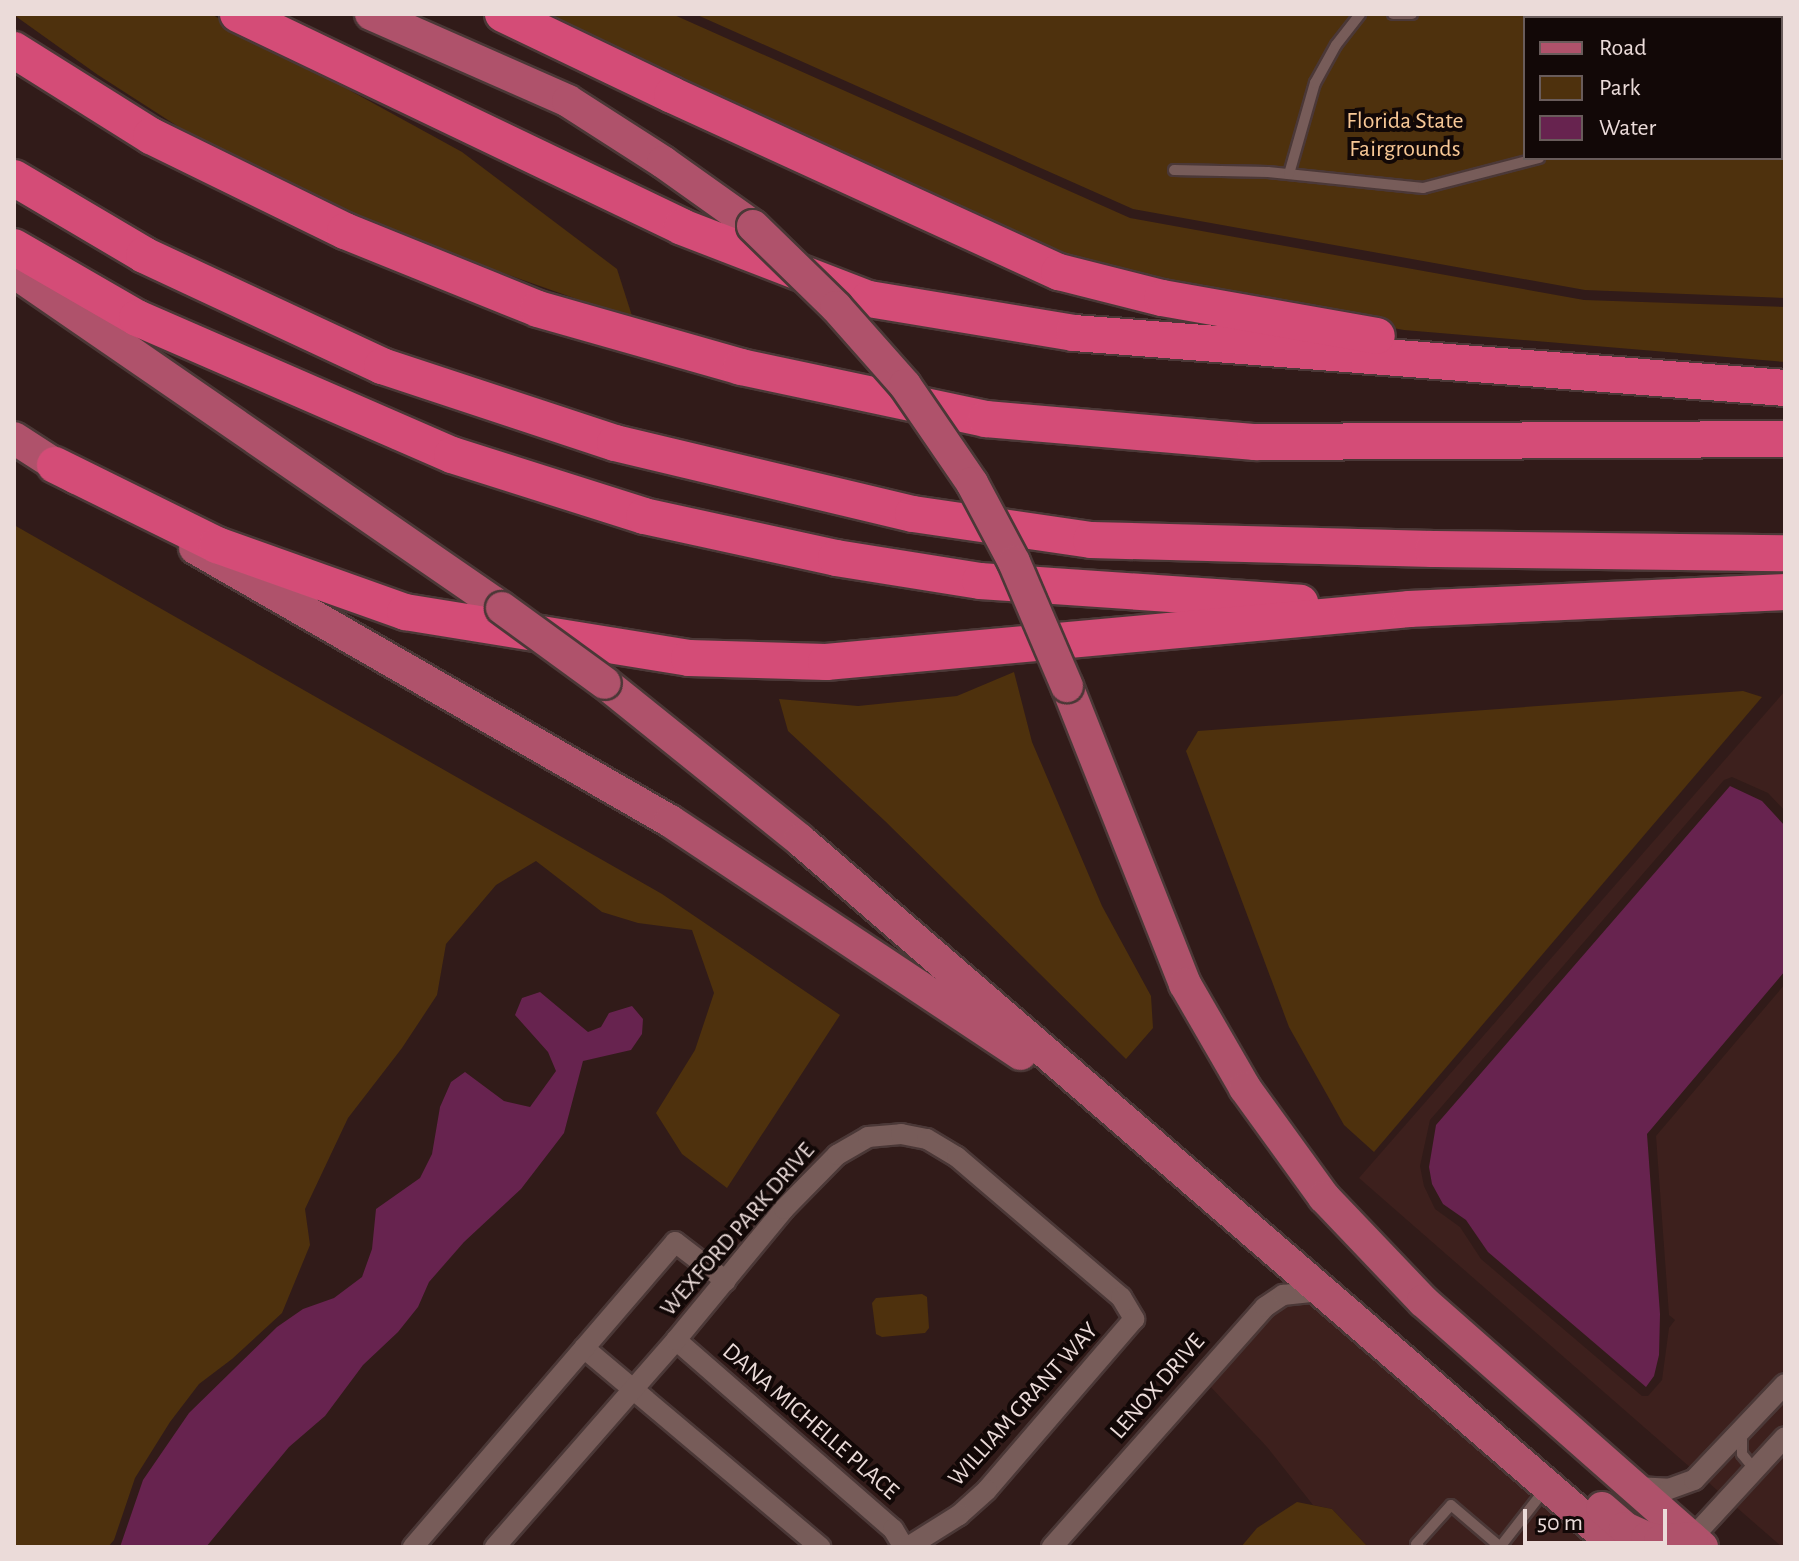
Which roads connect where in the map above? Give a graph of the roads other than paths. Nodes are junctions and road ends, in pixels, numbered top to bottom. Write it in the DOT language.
graph roads {
  1 [pos="238,14"];
  2 [pos="371,14"];
  3 [pos="394,14"];
  4 [pos="503,14"];
  5 [pos="1360,14"];
  6 [pos="1393,14"];
  7 [pos="1412,14"];
  8 [pos="14,50"];
  9 [pos="484,61"];
  10 [pos="1531,160"];
  11 [pos="1174,170"];
  12 [pos="1289,174"];
  13 [pos="14,178"];
  14 [pos="14,247"];
  15 [pos="14,272"];
  16 [pos="1579,372"];
  17 [pos="1785,388"];
  18 [pos="14,438"];
  19 [pos="1785,439"];
  20 [pos="55,465"];
  21 [pos="1785,553"];
  22 [pos="1785,592"];
  23 [pos="1410,609"];
  24 [pos="1143,1137"];
  25 [pos="726,1281"];
  26 [pos="1320,1291"];
  27 [pos="1134,1319"];
  28 [pos="676,1340"];
  29 [pos="584,1348"];
  30 [pos="1785,1384"];
  31 [pos="631,1389"];
  32 [pos="1468,1418"];
  33 [pos="1744,1428"];
  34 [pos="1785,1437"];
  35 [pos="1758,1466"];
  36 [pos="1547,1486"];
  37 [pos="1633,1486"];
  38 [pos="1697,1542"];
  39 [pos="1499,1546"];
  40 [pos="413,1547"];
  41 [pos="495,1547"];
  42 [pos="820,1547"];
  43 [pos="906,1547"];
  44 [pos="1052,1547"];
  45 [pos="1419,1547"];
  46 [pos="1618,1547"];
  1 -- 16 [label="highway"];
  2 -- 9 [label="main road"];
  3 -- 9 [label="main road"];
  4 -- 16 [label="highway"];
  5 -- 12 [label="lane"];
  6 -- 7 [label="lane"];
  8 -- 19 [label="highway"];
  9 -- 37 [label="main road, bridge"];
  10 -- 12 [label="lane"];
  11 -- 12 [label="lane"];
  13 -- 21 [label="highway"];
  14 -- 23 [label="highway"];
  15 -- 24 [label="main road, bridge"];
  16 -- 17 [label="highway"];
  18 -- 20 [label="main road"];
  20 -- 23 [label="highway"];
  20 -- 24 [label="main road"];
  22 -- 23 [label="highway"];
  24 -- 26 [label="main road"];
  25 -- 27 [label="street, WEXFORD PARK DRIVE"];
  25 -- 28 [label="street, WEXFORD PARK DRIVE"];
  25 -- 29 [label="street"];
  26 -- 32 [label="main road"];
  26 -- 44 [label="street, LENOX DRIVE"];
  27 -- 43 [label="street, WILLIAM GRANT WAY"];
  28 -- 31 [label="street, WEXFORD PARK DRIVE"];
  28 -- 43 [label="street, DANA MICHELLE PLACE"];
  29 -- 31 [label="street"];
  29 -- 40 [label="street"];
  30 -- 33 [label="street"];
  31 -- 41 [label="street, WEXFORD PARK DRIVE"];
  31 -- 42 [label="street"];
  32 -- 36 [label="main road"];
  32 -- 38 [label="main road"];
  33 -- 35 [label="lane"];
  33 -- 37 [label="street"];
  34 -- 35 [label="street"];
  35 -- 38 [label="street"];
  36 -- 39 [label="lane"];
  36 -- 46 [label="main road"];
  37 -- 38 [label="main road"];
  39 -- 45 [label="lane"];
}
